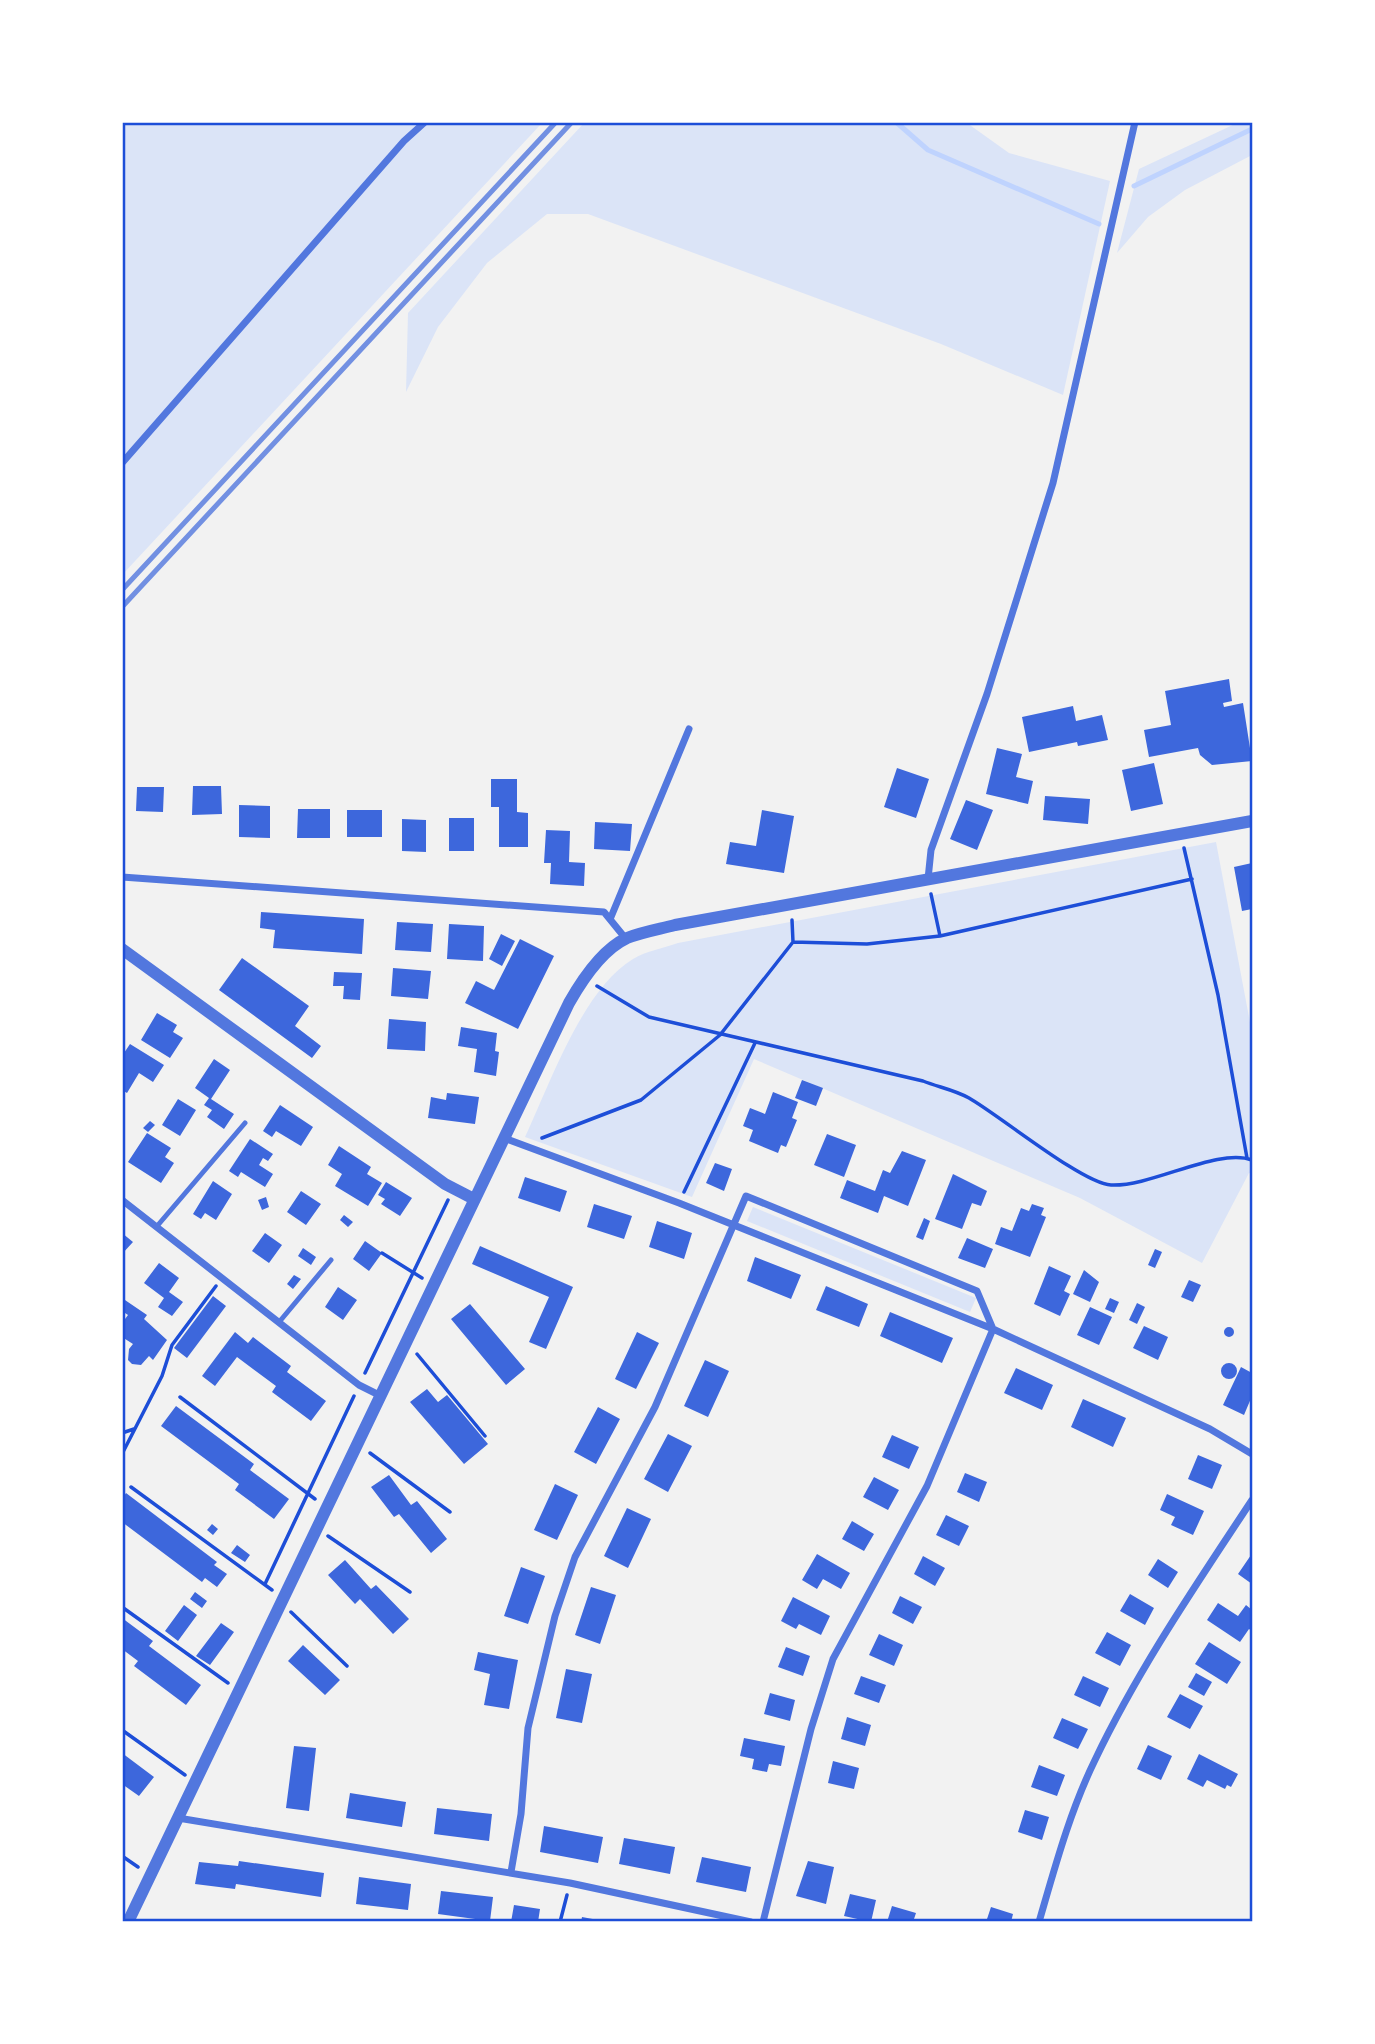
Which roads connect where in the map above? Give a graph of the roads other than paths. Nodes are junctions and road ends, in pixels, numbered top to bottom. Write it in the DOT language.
graph roads {
  1 [pos="425,122"];
  2 [pos="1135,122"];
  3 [pos="122,463"];
  4 [pos="689,729"];
  5 [pos="1252,821"];
  6 [pos="122,877"];
  7 [pos="928,879"];
  8 [pos="611,917"];
  9 [pos="626,939"];
  10 [pos="122,949"];
  11 [pos="245,1123"];
  12 [pos="503,1138"];
  13 [pos="474,1199"];
  14 [pos="122,1200"];
  15 [pos="158,1225"];
  16 [pos="735,1227"];
  17 [pos="331,1260"];
  18 [pos="280,1321"];
  19 [pos="993,1329"];
  20 [pos="379,1395"];
  21 [pos="1252,1454"];
  22 [pos="1252,1500"];
  23 [pos="178,1818"];
  24 [pos="511,1872"];
  25 [pos="128,1922"];
  26 [pos="751,1922"];
  27 [pos="763,1922"];
  28 [pos="1039,1922"];
  1 -- 3 [label="street"];
  2 -- 7 [label="street"];
  4 -- 8 [label="street"];
  5 -- 7 [label="street"];
  6 -- 8 [label="street"];
  7 -- 9 [label="street"];
  8 -- 9 [label="street"];
  9 -- 12 [label="street"];
  10 -- 13 [label="street"];
  11 -- 15 [label="lane"];
  12 -- 13 [label="street"];
  12 -- 16 [label="street"];
  13 -- 20 [label="street"];
  14 -- 15 [label="street"];
  15 -- 18 [label="street"];
  16 -- 19 [label="street"];
  16 -- 19 [label="street"];
  16 -- 24 [label="street"];
  17 -- 18 [label="lane"];
  18 -- 20 [label="street"];
  19 -- 21 [label="street"];
  19 -- 27 [label="street"];
  20 -- 23 [label="street"];
  22 -- 28 [label="street"];
  23 -- 24 [label="street"];
  23 -- 25 [label="street"];
  24 -- 26 [label="street"];
}
